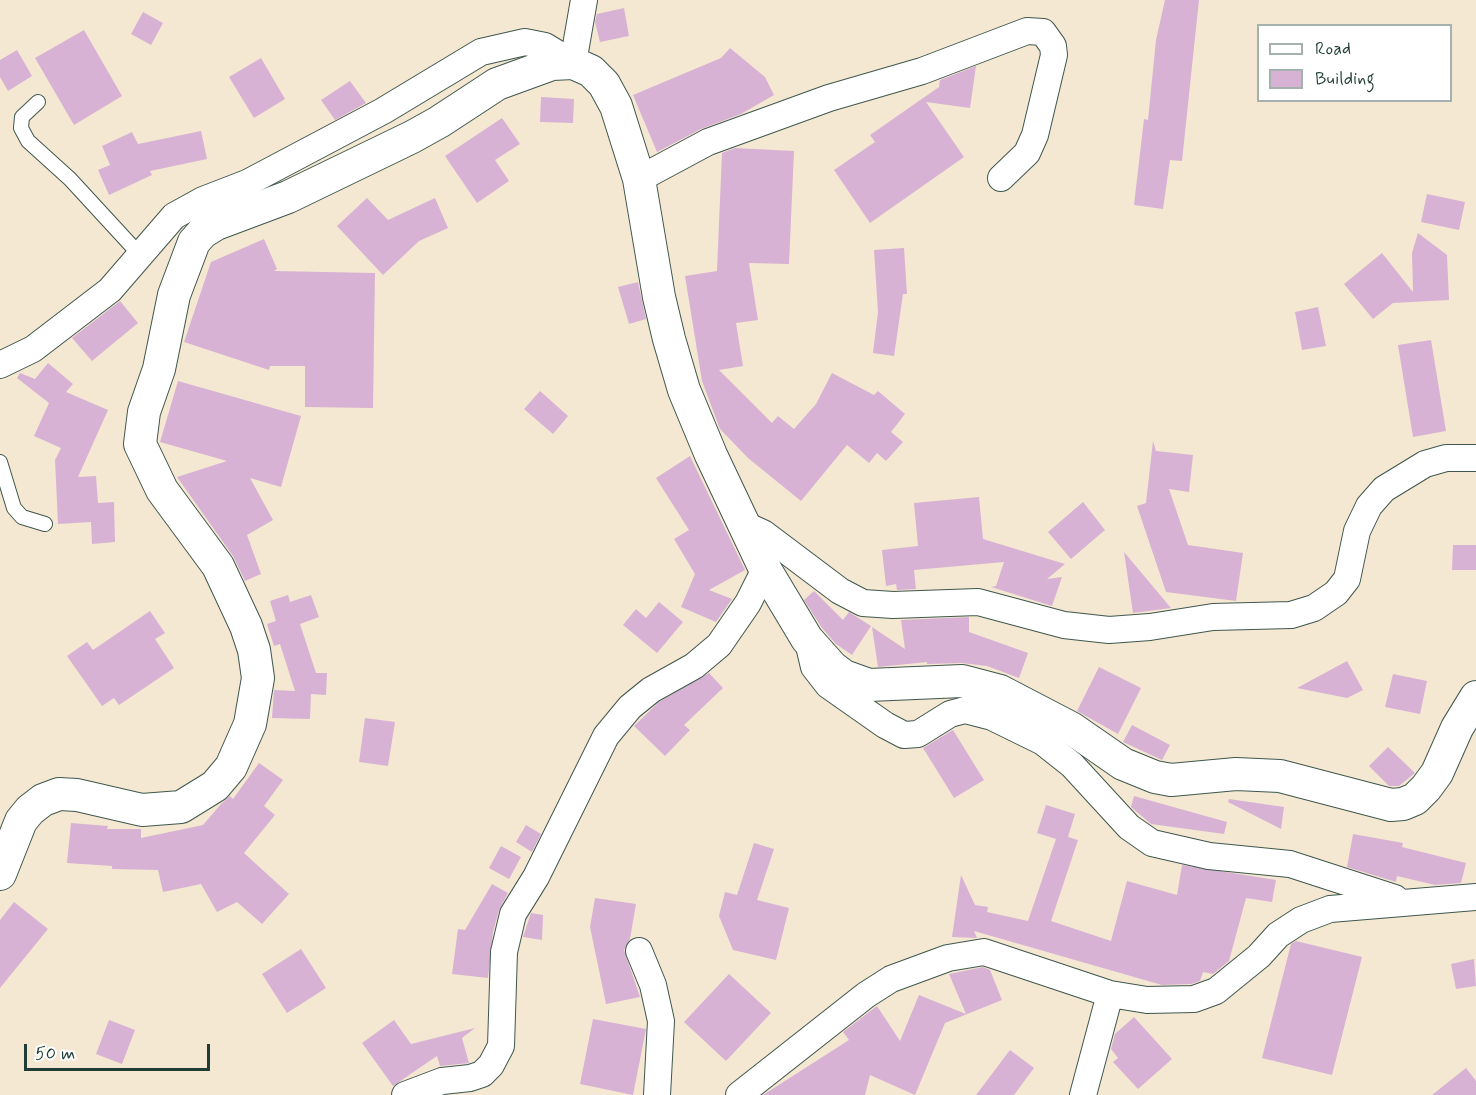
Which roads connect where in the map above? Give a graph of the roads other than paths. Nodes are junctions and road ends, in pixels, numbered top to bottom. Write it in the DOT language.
graph roads {
  1 [pos="584,0"];
  2 [pos="573,63"];
  3 [pos="38,102"];
  4 [pos="1001,178"];
  5 [pos="639,179"];
  6 [pos="202,200"];
  7 [pos="276,202"];
  8 [pos="140,255"];
  9 [pos="0,365"];
  10 [pos="1476,458"];
  11 [pos="0,462"];
  12 [pos="45,524"];
  13 [pos="743,524"];
  14 [pos="765,569"];
  15 [pos="807,639"];
  16 [pos="1476,697"];
  17 [pos="0,874"];
  18 [pos="1476,897"];
  19 [pos="1407,902"];
  20 [pos="639,951"];
  21 [pos="1110,994"];
  22 [pos="405,1095"];
  23 [pos="657,1095"];
  24 [pos="739,1095"];
  25 [pos="1083,1095"];
  1 -- 2 [label="street"];
  2 -- 5 [label="street"];
  2 -- 6 [label="street"];
  2 -- 7 [label="street"];
  3 -- 8 [label="lane"];
  4 -- 5 [label="street"];
  5 -- 13 [label="street"];
  6 -- 7 [label="street"];
  6 -- 8 [label="street"];
  7 -- 17 [label="street"];
  8 -- 9 [label="street"];
  10 -- 13 [label="street"];
  11 -- 12 [label="lane"];
  13 -- 14 [label="street"];
  14 -- 15 [label="street"];
  14 -- 22 [label="street"];
  15 -- 16 [label="street"];
  15 -- 19 [label="street"];
  18 -- 19 [label="street"];
  19 -- 21 [label="street"];
  20 -- 23 [label="street"];
  21 -- 24 [label="street"];
  21 -- 25 [label="street"];
}
